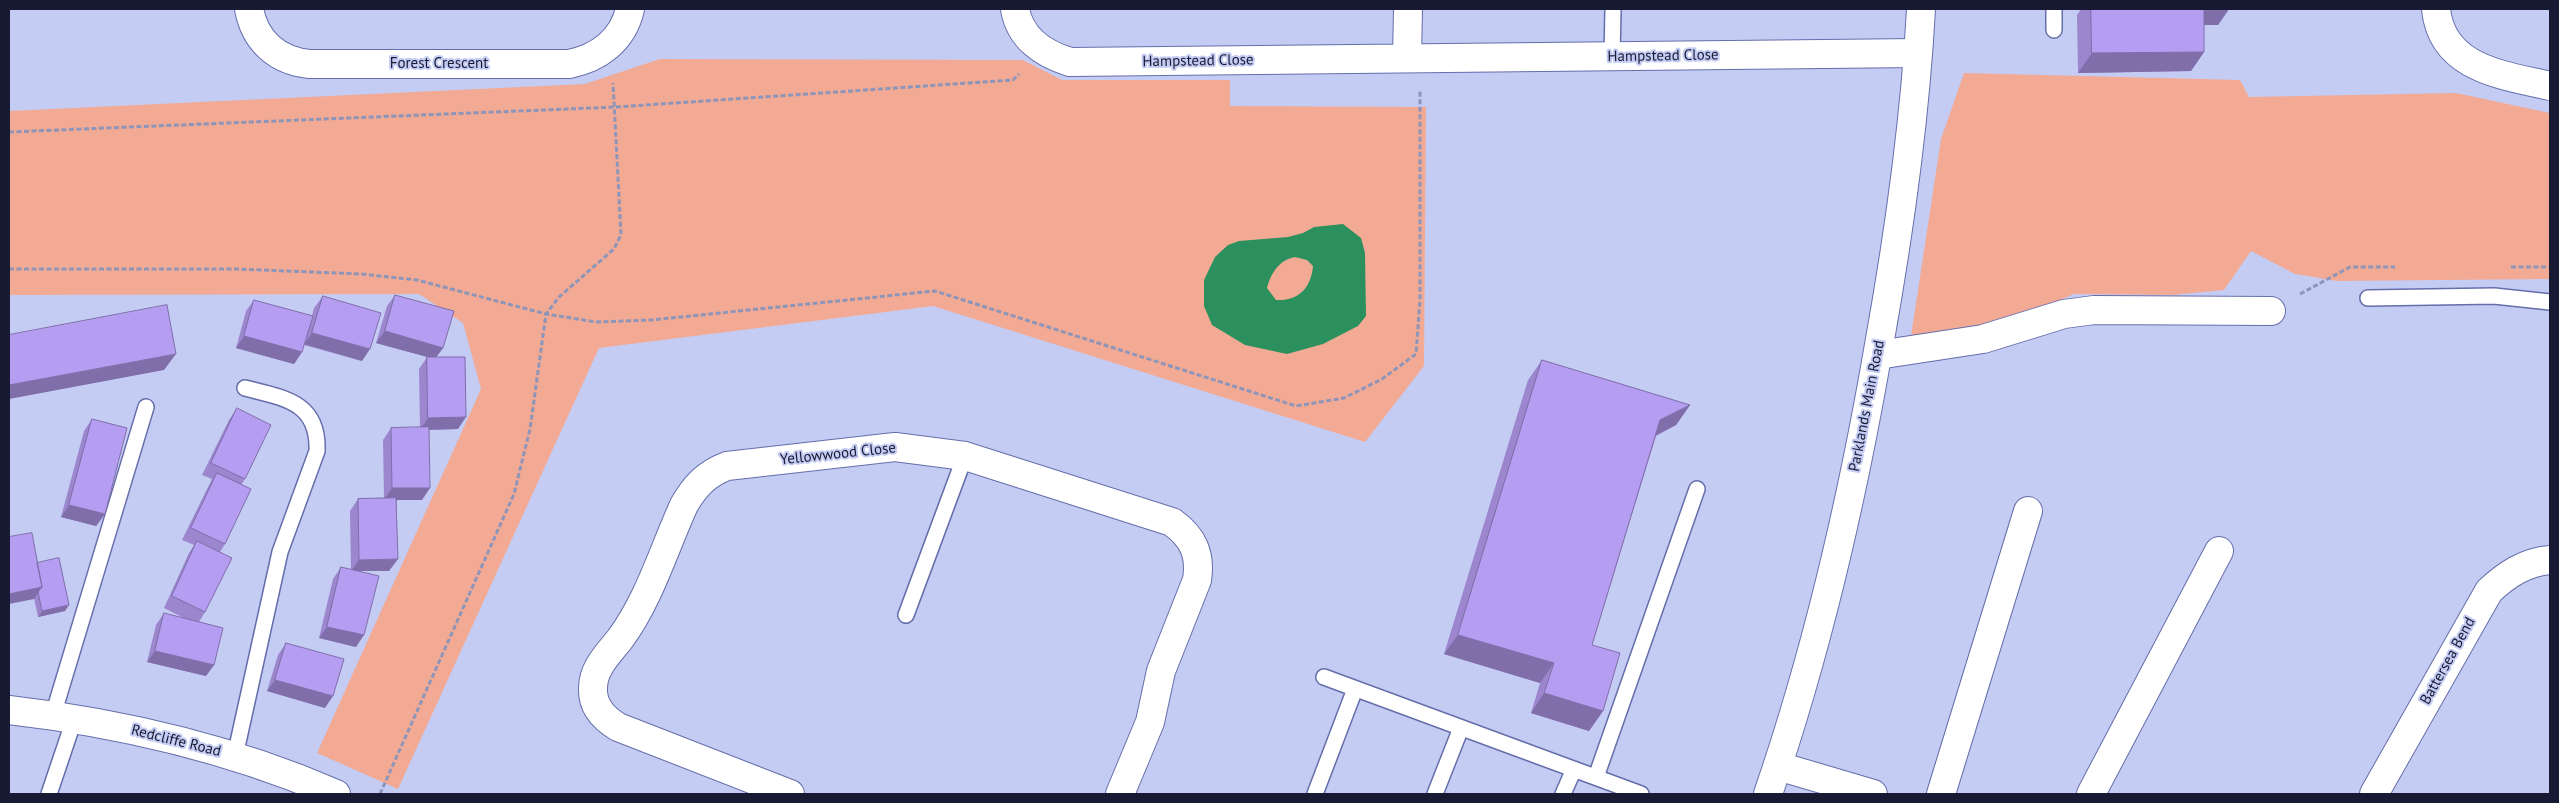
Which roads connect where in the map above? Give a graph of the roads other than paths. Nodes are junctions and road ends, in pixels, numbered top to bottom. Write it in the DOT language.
graph roads {
  1 [pos="249,9"];
  2 [pos="630,9"];
  3 [pos="1015,9"];
  4 [pos="1408,9"];
  5 [pos="1613,9"];
  6 [pos="1921,9"];
  7 [pos="2054,9"];
  8 [pos="2436,9"];
  9 [pos="2054,30"];
  10 [pos="1918,53"];
  11 [pos="1612,57"];
  12 [pos="1407,58"];
  13 [pos="2550,86"];
  14 [pos="2368,298"];
  15 [pos="2550,302"];
  16 [pos="2271,311"];
  17 [pos="1878,355"];
  18 [pos="245,388"];
  19 [pos="146,406"];
  20 [pos="965,456"];
  21 [pos="1697,490"];
  22 [pos="2028,511"];
  23 [pos="2220,551"];
  24 [pos="2550,560"];
  25 [pos="906,615"];
  26 [pos="1324,678"];
  27 [pos="1355,689"];
  28 [pos="9,710"];
  29 [pos="64,716"];
  30 [pos="1461,728"];
  31 [pos="235,756"];
  32 [pos="1778,766"];
  33 [pos="1574,770"];
  34 [pos="1596,778"];
  35 [pos="49,794"];
  36 [pos="336,794"];
  37 [pos="790,794"];
  38 [pos="1120,794"];
  39 [pos="1315,794"];
  40 [pos="1435,794"];
  41 [pos="1563,794"];
  42 [pos="1641,794"];
  43 [pos="1768,794"];
  44 [pos="1873,794"];
  45 [pos="1941,794"];
  46 [pos="2091,794"];
  47 [pos="2374,794"];
  1 -- 2 [label="street, Forest Crescent"];
  3 -- 12 [label="street, Hampstead Close"];
  4 -- 12 [label="street"];
  5 -- 11 [label="lane"];
  6 -- 10 [label="street, Parklands Main Road"];
  7 -- 9 [label="lane"];
  8 -- 13 [label="street"];
  10 -- 11 [label="street, Hampstead Close"];
  10 -- 17 [label="street, Parklands Main Road"];
  11 -- 12 [label="street, Hampstead Close"];
  14 -- 15 [label="lane"];
  16 -- 17 [label="street"];
  17 -- 32 [label="street, Parklands Main Road"];
  18 -- 31 [label="lane"];
  19 -- 29 [label="lane"];
  20 -- 25 [label="lane"];
  20 -- 37 [label="street, Yellowwood Close"];
  20 -- 38 [label="street, Yellowwood Close"];
  21 -- 34 [label="lane"];
  22 -- 45 [label="street"];
  23 -- 46 [label="street"];
  24 -- 47 [label="street, Battersea Bend"];
  26 -- 27 [label="lane"];
  27 -- 30 [label="lane"];
  27 -- 39 [label="lane"];
  28 -- 29 [label="street, Redcliffe Road"];
  29 -- 31 [label="street, Redcliffe Road"];
  29 -- 35 [label="lane"];
  30 -- 33 [label="lane"];
  30 -- 40 [label="lane"];
  31 -- 36 [label="street, Redcliffe Road"];
  32 -- 43 [label="street, Parklands Main Road"];
  32 -- 44 [label="street"];
  33 -- 34 [label="lane"];
  33 -- 41 [label="lane"];
  34 -- 42 [label="lane"];
}
